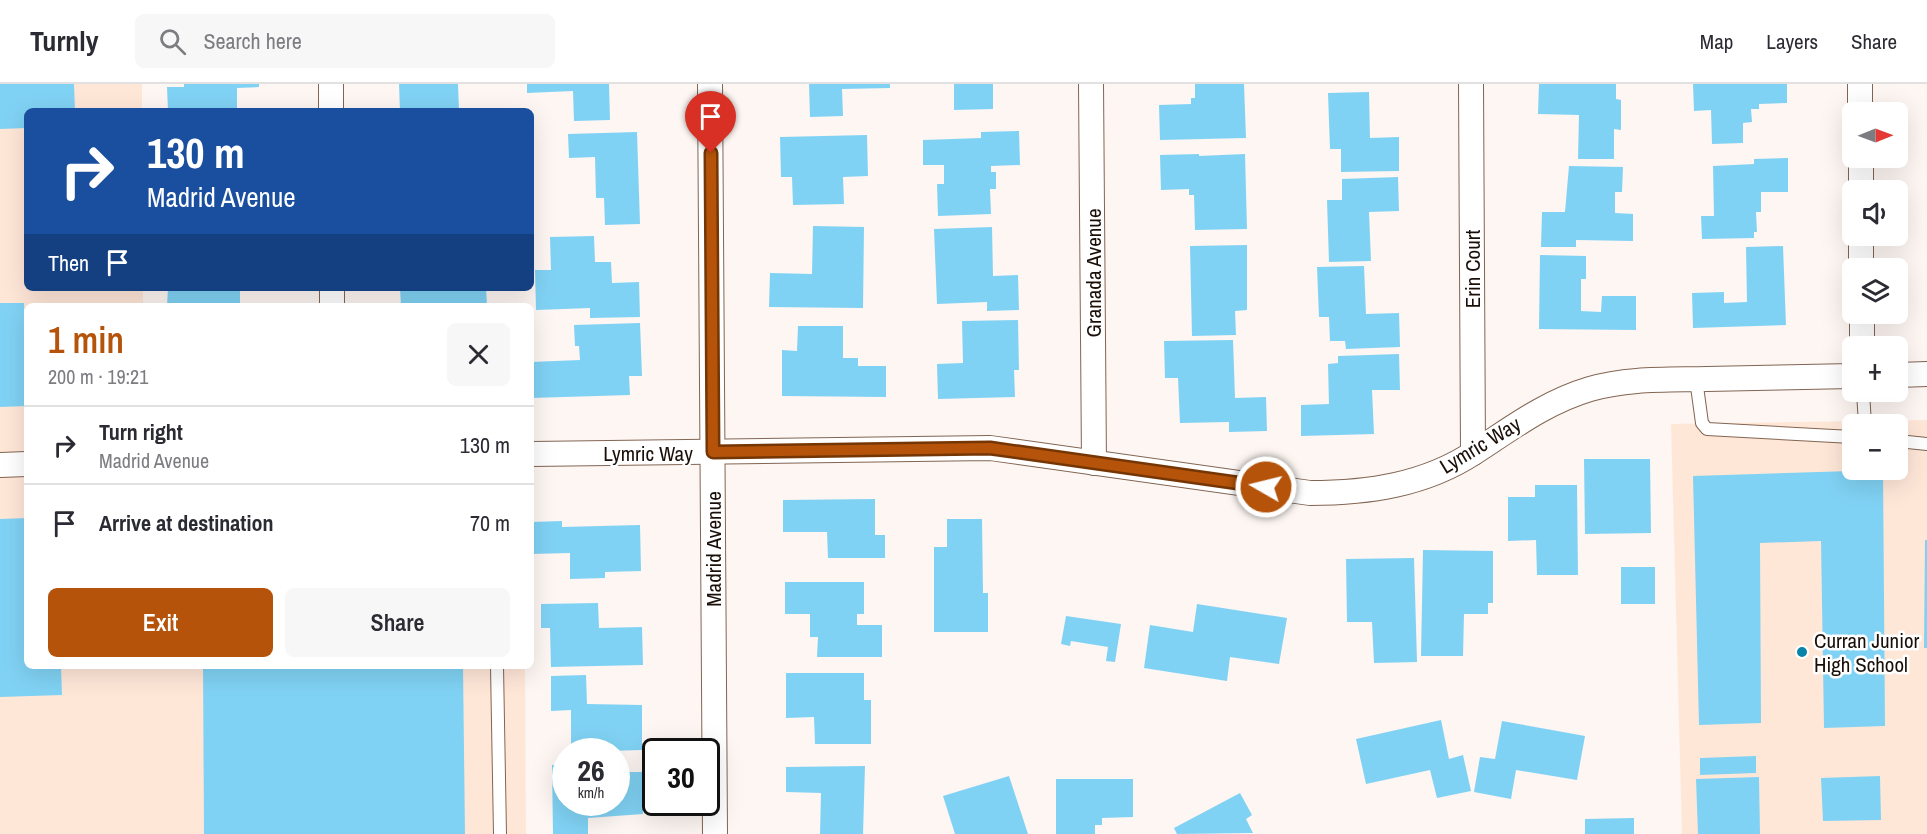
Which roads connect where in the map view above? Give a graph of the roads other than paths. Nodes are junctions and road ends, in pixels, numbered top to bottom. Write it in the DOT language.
graph roads {
  1 [pos="331,84"];
  2 [pos="710,84"];
  3 [pos="1091,84"];
  4 [pos="1471,84"];
  5 [pos="1860,84"];
  6 [pos="1860,102"];
  7 [pos="331,108"];
  8 [pos="1927,374"];
  9 [pos="1842,375"];
  10 [pos="1908,375"];
  11 [pos="1696,379"];
  12 [pos="1842,436"];
  13 [pos="1908,442"];
  14 [pos="1927,444"];
  15 [pos="713,452"];
  16 [pos="1473,453"];
  17 [pos="534,454"];
  18 [pos="1094,463"];
  19 [pos="24,464"];
  20 [pos="0,465"];
  21 [pos="497,669"];
  22 [pos="500,834"];
  23 [pos="715,834"];
  1 -- 7 [label="street"];
  2 -- 15 [label="street, Madrid Avenue"];
  3 -- 18 [label="street, Granada Avenue"];
  4 -- 16 [label="street, Erin Court"];
  5 -- 6 [label="street"];
  8 -- 10 [label="street"];
  9 -- 11 [label="street, Lymric Way"];
  11 -- 12 [label="lane"];
  11 -- 16 [label="street, Lymric Way"];
  13 -- 14 [label="lane"];
  15 -- 17 [label="street, Lymric Way"];
  15 -- 18 [label="street, Lymric Way"];
  15 -- 23 [label="street, Madrid Avenue"];
  16 -- 18 [label="street, Lymric Way"];
  19 -- 20 [label="street"];
  21 -- 22 [label="lane"];
}
